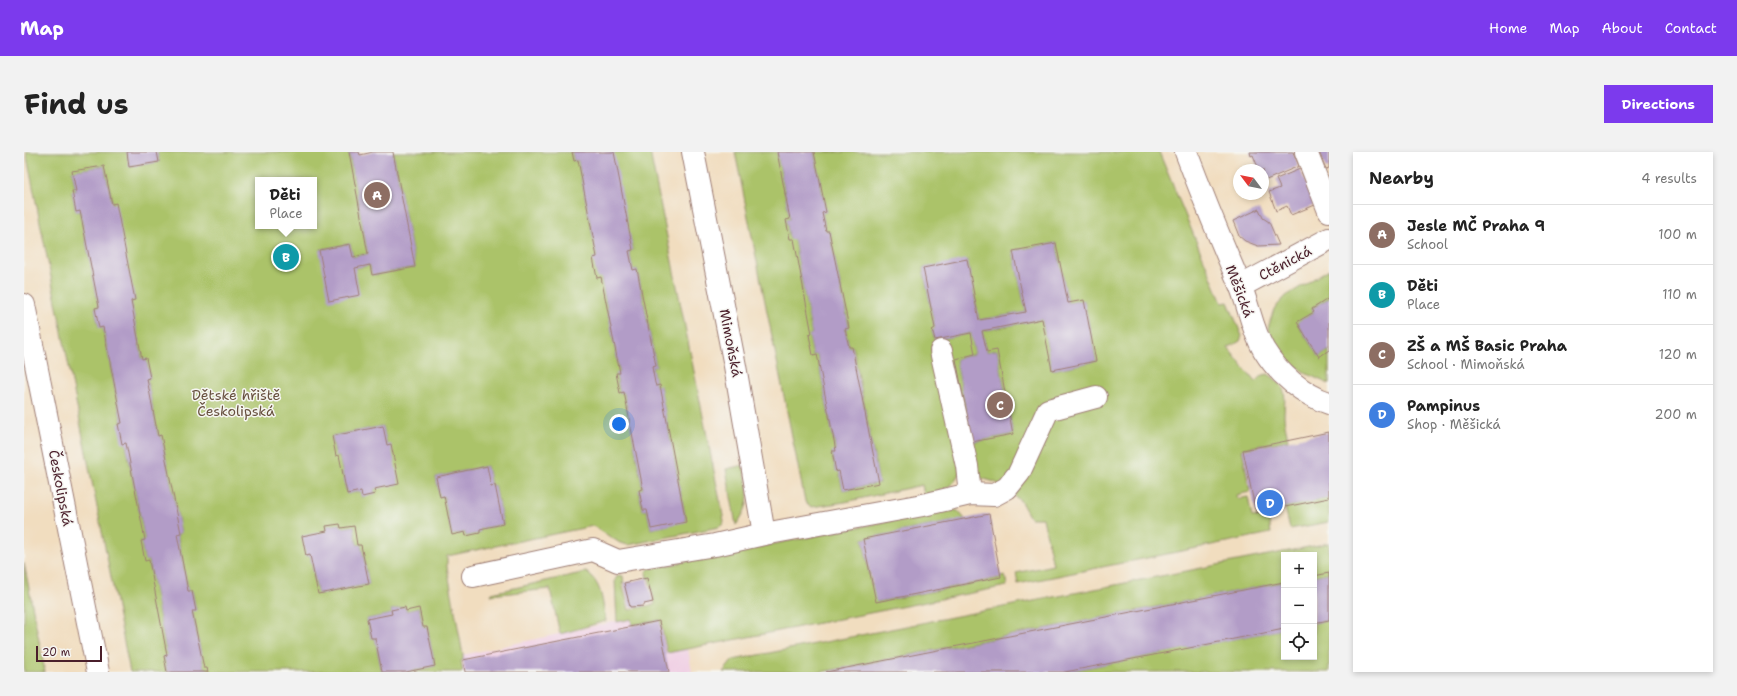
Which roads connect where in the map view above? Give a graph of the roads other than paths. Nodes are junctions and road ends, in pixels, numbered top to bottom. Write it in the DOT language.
graph roads {
  1 [pos="693,152"];
  2 [pos="1186,152"];
  3 [pos="1306,152"];
  4 [pos="1329,211"];
  5 [pos="1329,239"];
  6 [pos="1241,286"];
  7 [pos="24,305"];
  8 [pos="941,351"];
  9 [pos="1096,397"];
  10 [pos="1329,403"];
  11 [pos="970,494"];
  12 [pos="764,534"];
  13 [pos="473,576"];
  14 [pos="98,672"];
  1 -- 12 [label="street, Mimoňská"];
  2 -- 6 [label="street, Měšická"];
  3 -- 4 [label="street"];
  5 -- 6 [label="street, Ctěnická"];
  6 -- 10 [label="street, Měšická"];
  7 -- 14 [label="street, Českolipská"];
  8 -- 11 [label="street"];
  9 -- 11 [label="street"];
  11 -- 12 [label="street"];
  12 -- 13 [label="street"];
}
